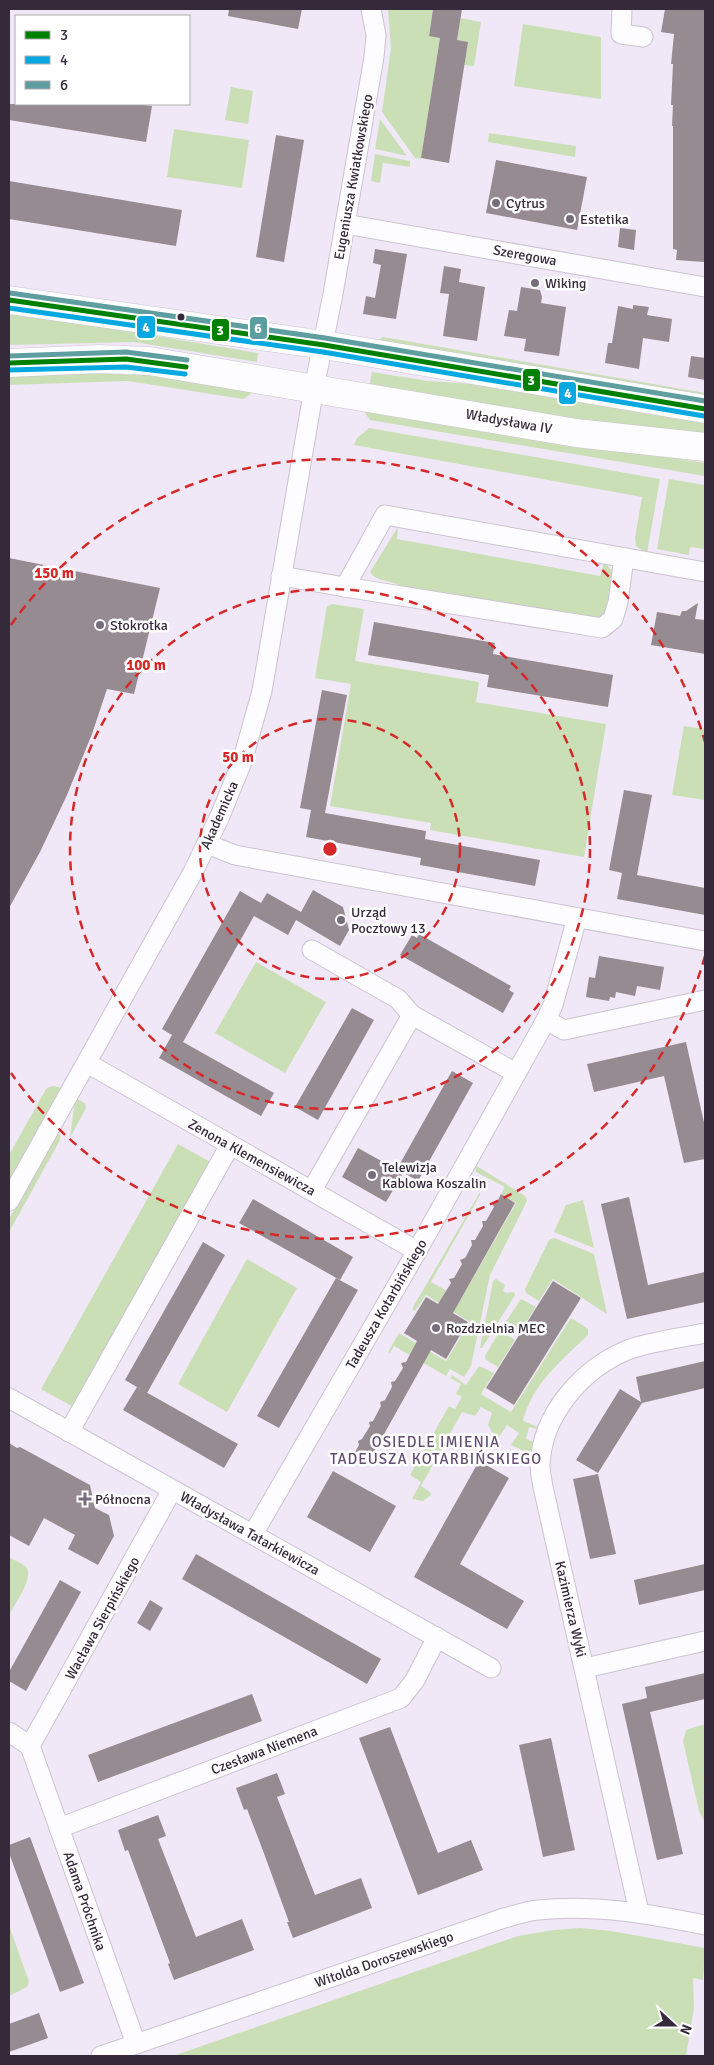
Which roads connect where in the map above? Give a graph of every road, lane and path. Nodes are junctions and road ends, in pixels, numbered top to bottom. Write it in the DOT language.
graph roads {
  1 [pos="372,9"];
  2 [pos="622,9"];
  3 [pos="643,37"];
  4 [pos="345,224"];
  5 [pos="705,287"];
  6 [pos="9,300"];
  7 [pos="324,345"];
  8 [pos="9,363"];
  9 [pos="314,388"];
  10 [pos="705,409"];
  11 [pos="705,447"];
  12 [pos="624,558"];
  13 [pos="705,572"];
  14 [pos="282,576"];
  15 [pos="345,587"];
  16 [pos="207,844"];
  17 [pos="578,918"];
  18 [pos="705,941"];
  19 [pos="312,950"];
  20 [pos="705,1000"];
  21 [pos="412,1015"];
  22 [pos="546,1020"];
  23 [pos="87,1063"];
  24 [pos="516,1073"];
  25 [pos="230,1145"];
  26 [pos="312,1190"];
  27 [pos="9,1201"];
  28 [pos="417,1251"];
  29 [pos="705,1333"];
  30 [pos="9,1398"];
  31 [pos="69,1432"];
  32 [pos="172,1490"];
  33 [pos="253,1534"];
  34 [pos="437,1637"];
  35 [pos="705,1641"];
  36 [pos="490,1668"];
  37 [pos="585,1668"];
  38 [pos="9,1732"];
  39 [pos="30,1746"];
  40 [pos="59,1828"];
  41 [pos="639,1912"];
  42 [pos="705,1925"];
  43 [pos="136,2044"];
  44 [pos="101,2056"];
  1 -- 4 [label="street, Eugeniusza Kwiatkowskiego"];
  2 -- 3 [label="street"];
  4 -- 5 [label="street, Szeregowa"];
  4 -- 7 [label="street, Eugeniusza Kwiatkowskiego"];
  6 -- 7 [label="main road"];
  7 -- 9 [label="street"];
  7 -- 10 [label="main road"];
  8 -- 9 [label="main road, Władysława IV"];
  9 -- 11 [label="main road, Władysława IV"];
  9 -- 14 [label="street, Akademicka"];
  12 -- 13 [label="street"];
  12 -- 15 [label="street"];
  12 -- 15 [label="street"];
  14 -- 15 [label="street"];
  14 -- 16 [label="street, Akademicka"];
  16 -- 17 [label="street"];
  16 -- 23 [label="street, Akademicka"];
  17 -- 18 [label="street"];
  17 -- 22 [label="street, Tadeusza Kotarbińskiego"];
  19 -- 21 [label="street"];
  20 -- 22 [label="street"];
  21 -- 24 [label="street"];
  21 -- 26 [label="street"];
  22 -- 24 [label="street, Tadeusza Kotarbińskiego"];
  23 -- 25 [label="street, Zenona Klemensiewicza"];
  23 -- 27 [label="street, Akademicka"];
  24 -- 28 [label="street, Tadeusza Kotarbińskiego"];
  25 -- 26 [label="street, Zenona Klemensiewicza"];
  25 -- 31 [label="street"];
  26 -- 28 [label="street, Zenona Klemensiewicza"];
  28 -- 33 [label="street, Tadeusza Kotarbińskiego"];
  29 -- 37 [label="street, Kazimierza Wyki"];
  30 -- 31 [label="street, Władysława Tatarkiewicza"];
  31 -- 32 [label="street, Władysława Tatarkiewicza"];
  32 -- 33 [label="street, Władysława Tatarkiewicza"];
  32 -- 39 [label="street, Wacława Sierpińskiego"];
  33 -- 34 [label="street, Władysława Tatarkiewicza"];
  34 -- 36 [label="street, Władysława Tatarkiewicza"];
  34 -- 40 [label="street, Czesława Niemena"];
  35 -- 37 [label="street"];
  37 -- 41 [label="street, Kazimierza Wyki"];
  38 -- 39 [label="street"];
  39 -- 40 [label="street, Adama Próchnika"];
  40 -- 43 [label="street, Adama Próchnika"];
  41 -- 42 [label="street"];
  41 -- 43 [label="street, Witolda Doroszewskiego"];
  43 -- 44 [label="street"];
}
